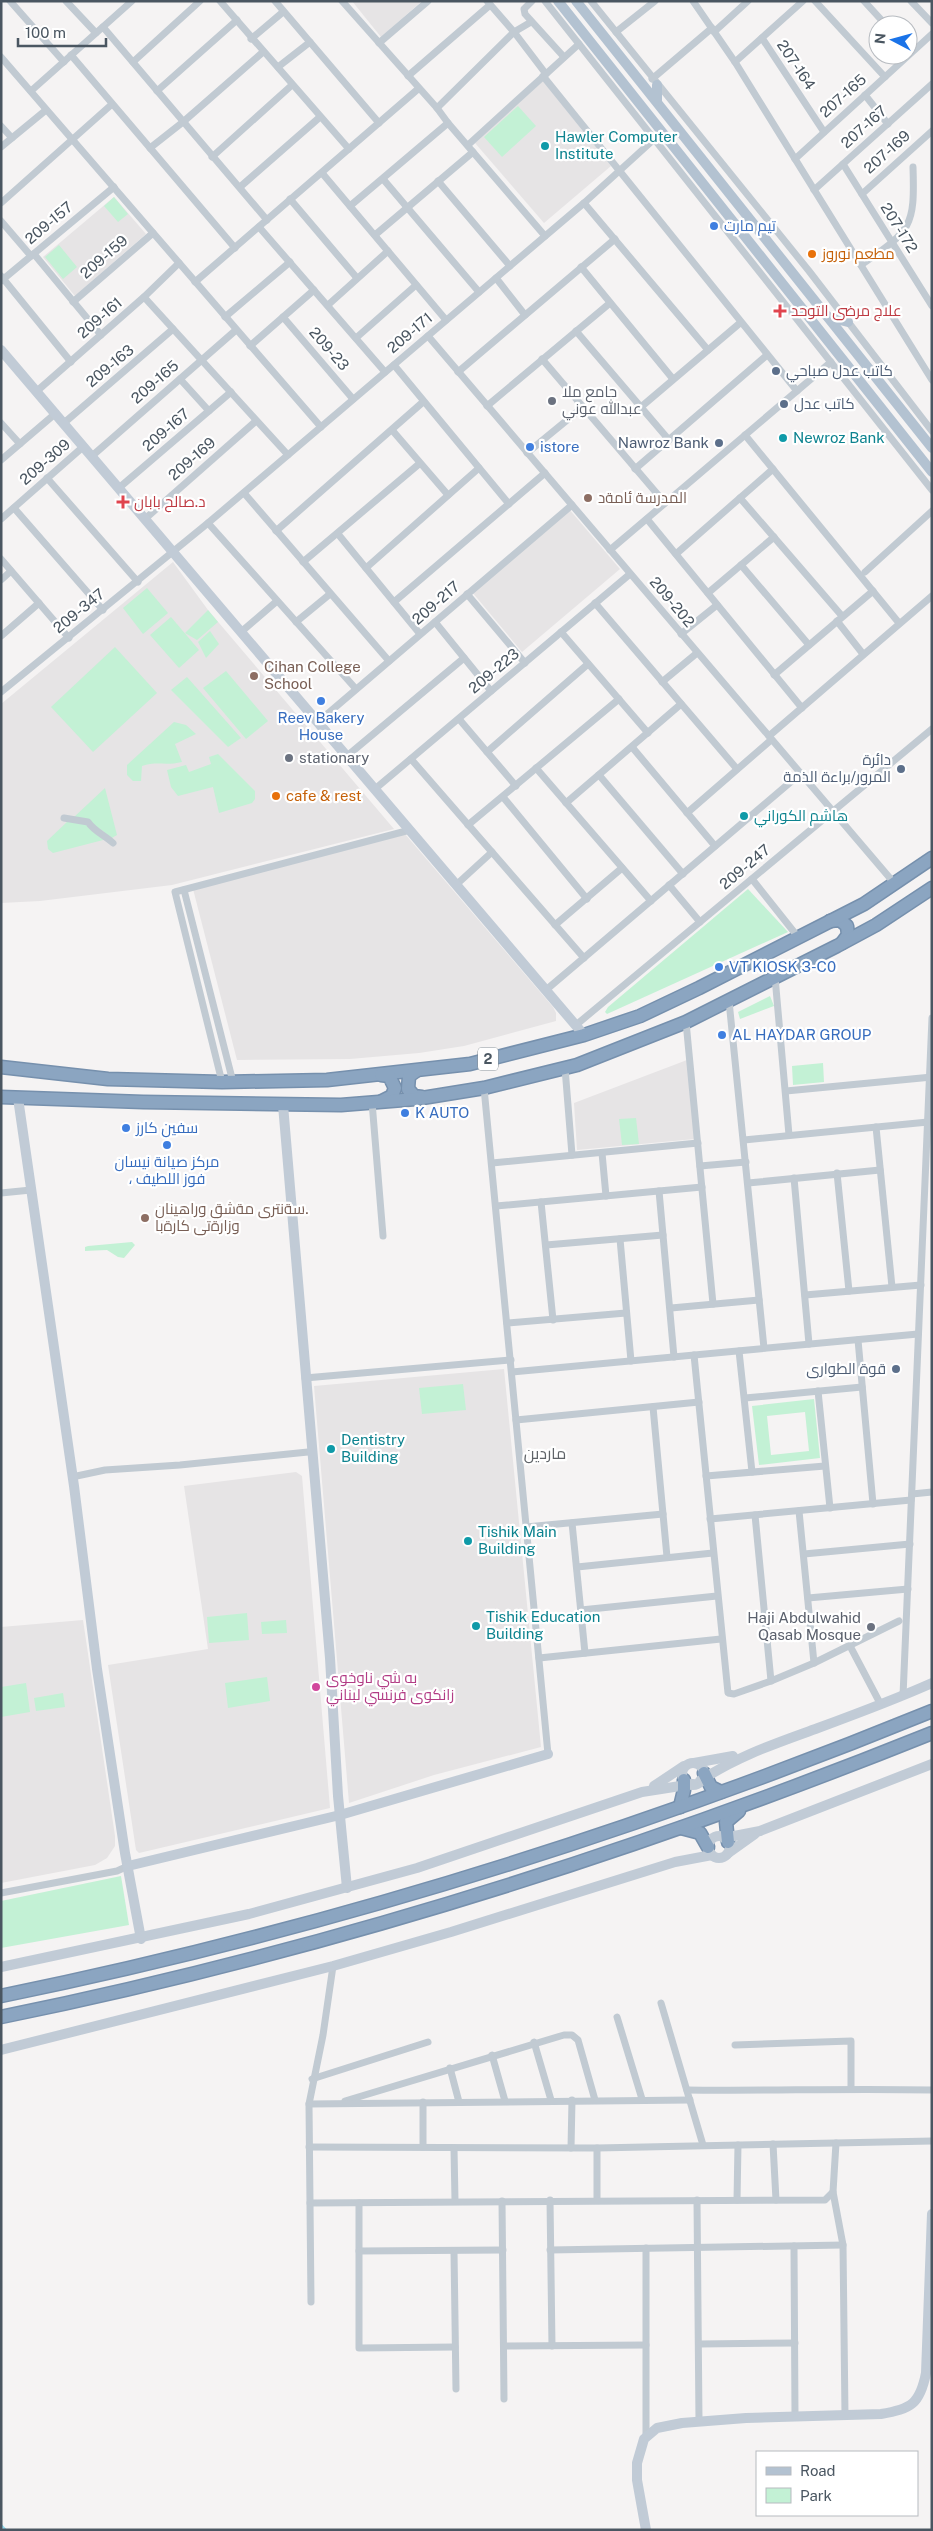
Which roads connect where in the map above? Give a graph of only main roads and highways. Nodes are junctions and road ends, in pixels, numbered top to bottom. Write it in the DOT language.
graph roads {
  1 [pos="558,1"];
  2 [pos="576,1"];
  3 [pos="654,82"];
  4 [pos="657,101"];
  5 [pos="742,209"];
  6 [pos="729,217"];
  7 [pos="749,219"];
  8 [pos="739,229"];
  9 [pos="828,317"];
  10 [pos="848,322"];
  11 [pos="932,448"];
  12 [pos="932,472"];
  13 [pos="932,858"];
  14 [pos="932,888"];
  15 [pos="864,904"];
  16 [pos="829,921"];
  17 [pos="876,924"];
  18 [pos="842,943"];
  19 [pos="1,1067"];
  20 [pos="416,1071"];
  21 [pos="381,1075"];
  22 [pos="1,1097"];
  23 [pos="425,1097"];
  24 [pos="377,1102"];
  25 [pos="932,1711"];
  26 [pos="932,1733"];
  27 [pos="721,1792"];
  28 [pos="753,1802"];
  29 [pos="680,1807"];
  30 [pos="681,1828"];
  31 [pos="727,1843"];
  32 [pos="710,1846"];
  33 [pos="2,1996"];
  34 [pos="56,2005"];
  35 [pos="1,2016"];
  36 [pos="1,2024"];
  1 -- 6 [label="main road"];
  2 -- 4 [label="main road"];
  3 -- 4 [label="main road"];
  4 -- 5 [label="main road"];
  5 -- 6 [label="main road"];
  5 -- 7 [label="main road"];
  6 -- 8 [label="main road"];
  7 -- 8 [label="main road"];
  7 -- 9 [label="main road"];
  8 -- 12 [label="main road"];
  9 -- 10 [label="main road"];
  9 -- 11 [label="main road"];
  13 -- 15 [label="highway, 2"];
  14 -- 17 [label="highway, 2"];
  15 -- 16 [label="highway, 2"];
  15 -- 17 [label="highway"];
  16 -- 18 [label="highway"];
  16 -- 20 [label="highway, 2"];
  17 -- 18 [label="highway, 2"];
  18 -- 23 [label="highway, 2"];
  19 -- 21 [label="highway, 2"];
  20 -- 21 [label="highway, 2"];
  20 -- 23 [label="highway"];
  21 -- 24 [label="highway"];
  22 -- 24 [label="highway, 2"];
  23 -- 24 [label="highway, 2"];
  25 -- 27 [label="highway"];
  26 -- 28 [label="highway"];
  27 -- 29 [label="highway"];
  27 -- 29 [label="highway"];
  28 -- 30 [label="highway"];
  28 -- 31 [label="highway"];
  29 -- 33 [label="highway"];
  30 -- 32 [label="highway"];
  30 -- 34 [label="highway"];
  34 -- 35 [label="highway"];
  34 -- 36 [label="highway"];
}
